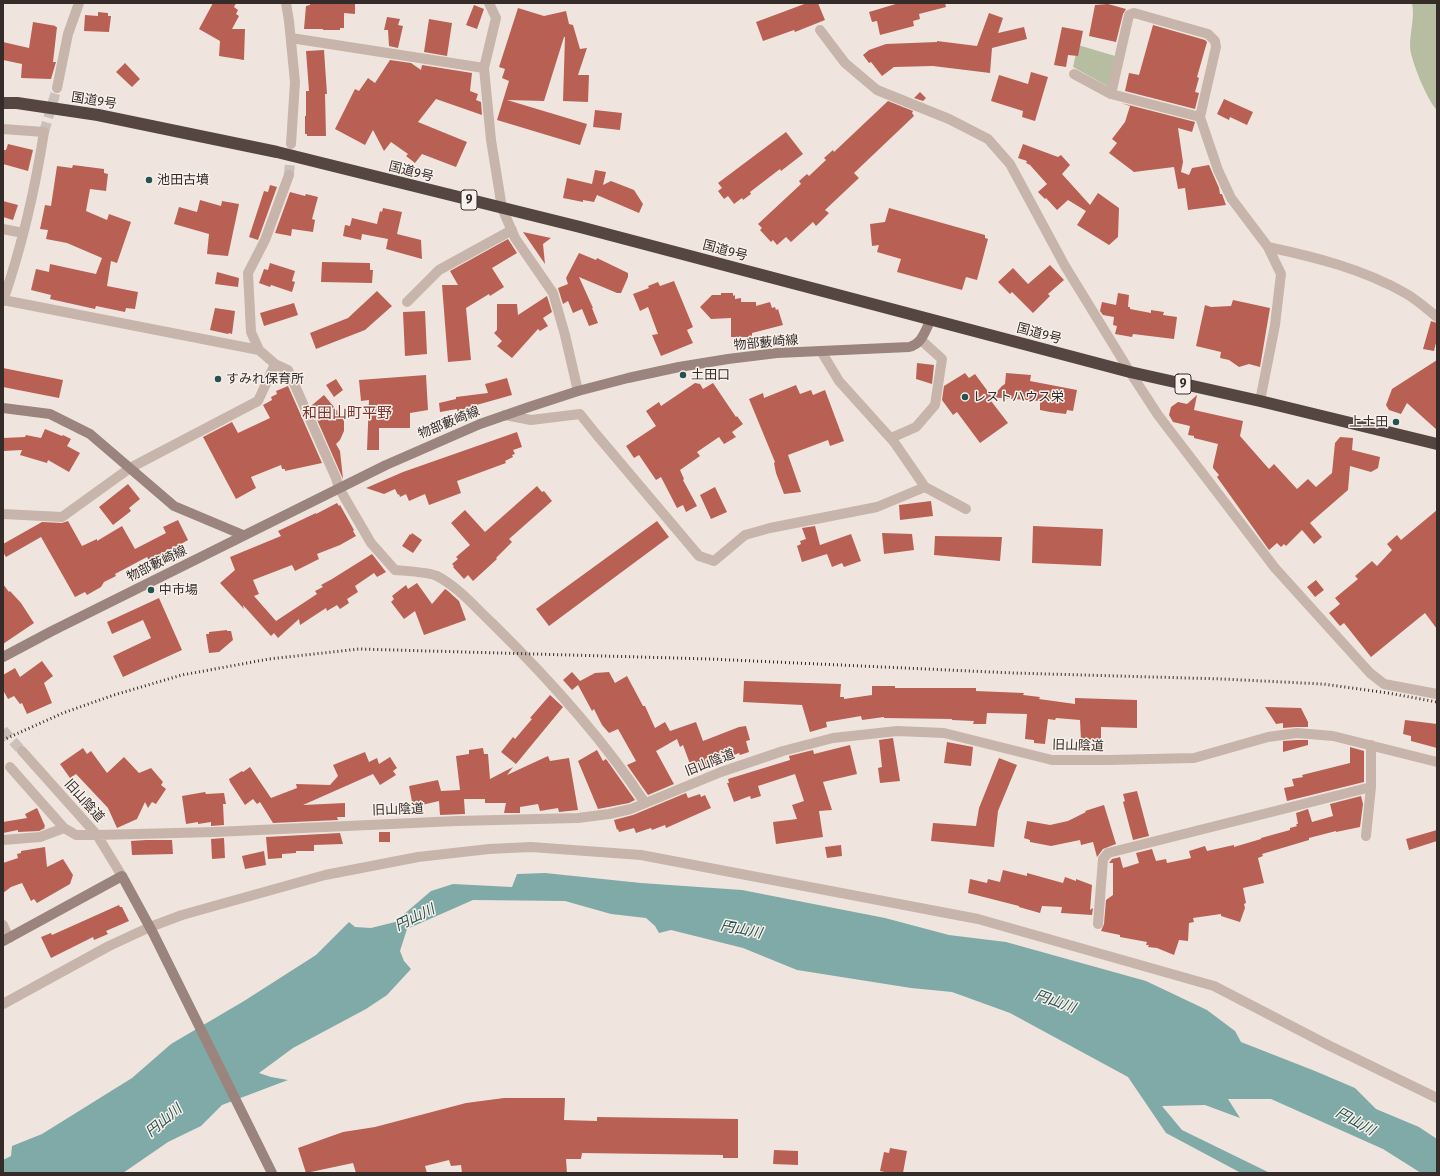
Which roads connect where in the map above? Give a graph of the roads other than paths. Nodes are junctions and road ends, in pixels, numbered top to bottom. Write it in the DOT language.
graph roads {
  1 [pos="79,3"];
  2 [pos="286,3"];
  3 [pos="489,3"];
  4 [pos="820,30"];
  5 [pos="291,38"];
  6 [pos="484,68"];
  7 [pos="1074,74"];
  8 [pos="57,88"];
  9 [pos="1111,94"];
  10 [pos="3,103"];
  11 [pos="1200,117"];
  12 [pos="3,129"];
  13 [pos="291,144"];
  14 [pos="288,175"];
  15 [pos="502,208"];
  16 [pos="3,229"];
  17 [pos="512,230"];
  18 [pos="23,233"];
  19 [pos="1268,247"];
  20 [pos="3,300"];
  21 [pos="407,302"];
  22 [pos="1437,317"];
  23 [pos="931,319"];
  24 [pos="921,340"];
  25 [pos="259,350"];
  26 [pos="821,351"];
  27 [pos="275,364"];
  28 [pos="1130,372"];
  29 [pos="578,391"];
  30 [pos="1260,401"];
  31 [pos="3,408"];
  32 [pos="505,415"];
  33 [pos="891,438"];
  34 [pos="1437,444"];
  35 [pos="130,468"];
  36 [pos="925,487"];
  37 [pos="339,488"];
  38 [pos="966,509"];
  39 [pos="3,514"];
  40 [pos="243,535"];
  41 [pos="3,657"];
  42 [pos="1437,694"];
  43 [pos="1371,745"];
  44 [pos="22,751"];
  45 [pos="1437,762"];
  46 [pos="10,767"];
  47 [pos="1371,787"];
  48 [pos="645,803"];
  49 [pos="64,828"];
  50 [pos="97,835"];
  51 [pos="1366,836"];
  52 [pos="3,840"];
  53 [pos="122,876"];
  54 [pos="1098,924"];
  55 [pos="3,925"];
  56 [pos="152,930"];
  57 [pos="6,940"];
  58 [pos="3,1004"];
  59 [pos="1437,1098"];
  60 [pos="272,1173"];
  1 -- 8 [label="street"];
  2 -- 5 [label="street"];
  3 -- 6 [label="street"];
  4 -- 28 [label="street"];
  5 -- 6 [label="street"];
  5 -- 13 [label="street"];
  6 -- 15 [label="street"];
  7 -- 9 [label="street"];
  9 -- 11 [label="street"];
  9 -- 11 [label="street"];
  10 -- 15 [label="highway, 国道9号 / 9"];
  11 -- 19 [label="street"];
  12 -- 18 [label="street"];
  14 -- 25 [label="street"];
  15 -- 17 [label="street"];
  15 -- 23 [label="highway, 国道9号 / 9"];
  16 -- 18 [label="street"];
  17 -- 21 [label="street"];
  17 -- 29 [label="street"];
  18 -- 20 [label="street"];
  19 -- 22 [label="street"];
  19 -- 30 [label="street"];
  20 -- 25 [label="street"];
  23 -- 24 [label="main road"];
  23 -- 28 [label="highway, 国道9号 / 9"];
  24 -- 26 [label="main road, 物部藪崎線"];
  24 -- 33 [label="street"];
  25 -- 27 [label="street"];
  26 -- 29 [label="main road, 物部藪崎線"];
  26 -- 33 [label="street"];
  27 -- 35 [label="street"];
  27 -- 37 [label="street"];
  28 -- 30 [label="highway, 国道9号 / 9"];
  28 -- 42 [label="street"];
  29 -- 32 [label="main road, 物部藪崎線"];
  30 -- 34 [label="highway, 国道9号 / 9"];
  31 -- 35 [label="main road"];
  32 -- 36 [label="street"];
  32 -- 37 [label="main road, 物部藪崎線"];
  33 -- 36 [label="street"];
  35 -- 39 [label="street"];
  35 -- 40 [label="main road"];
  36 -- 38 [label="street"];
  37 -- 40 [label="main road, 物部藪崎線"];
  37 -- 48 [label="street"];
  40 -- 41 [label="main road, 物部藪崎線"];
  43 -- 45 [label="street, 旧山陰道"];
  43 -- 47 [label="street"];
  43 -- 48 [label="street, 旧山陰道"];
  44 -- 50 [label="street, 旧山陰道"];
  46 -- 49 [label="street"];
  47 -- 51 [label="street"];
  47 -- 54 [label="street"];
  48 -- 50 [label="street, 旧山陰道"];
  49 -- 50 [label="street"];
  49 -- 52 [label="street"];
  50 -- 53 [label="street"];
  53 -- 56 [label="main road"];
  53 -- 57 [label="main road"];
  55 -- 57 [label="street"];
  56 -- 58 [label="street"];
  56 -- 59 [label="street"];
  56 -- 60 [label="main road"];
}
